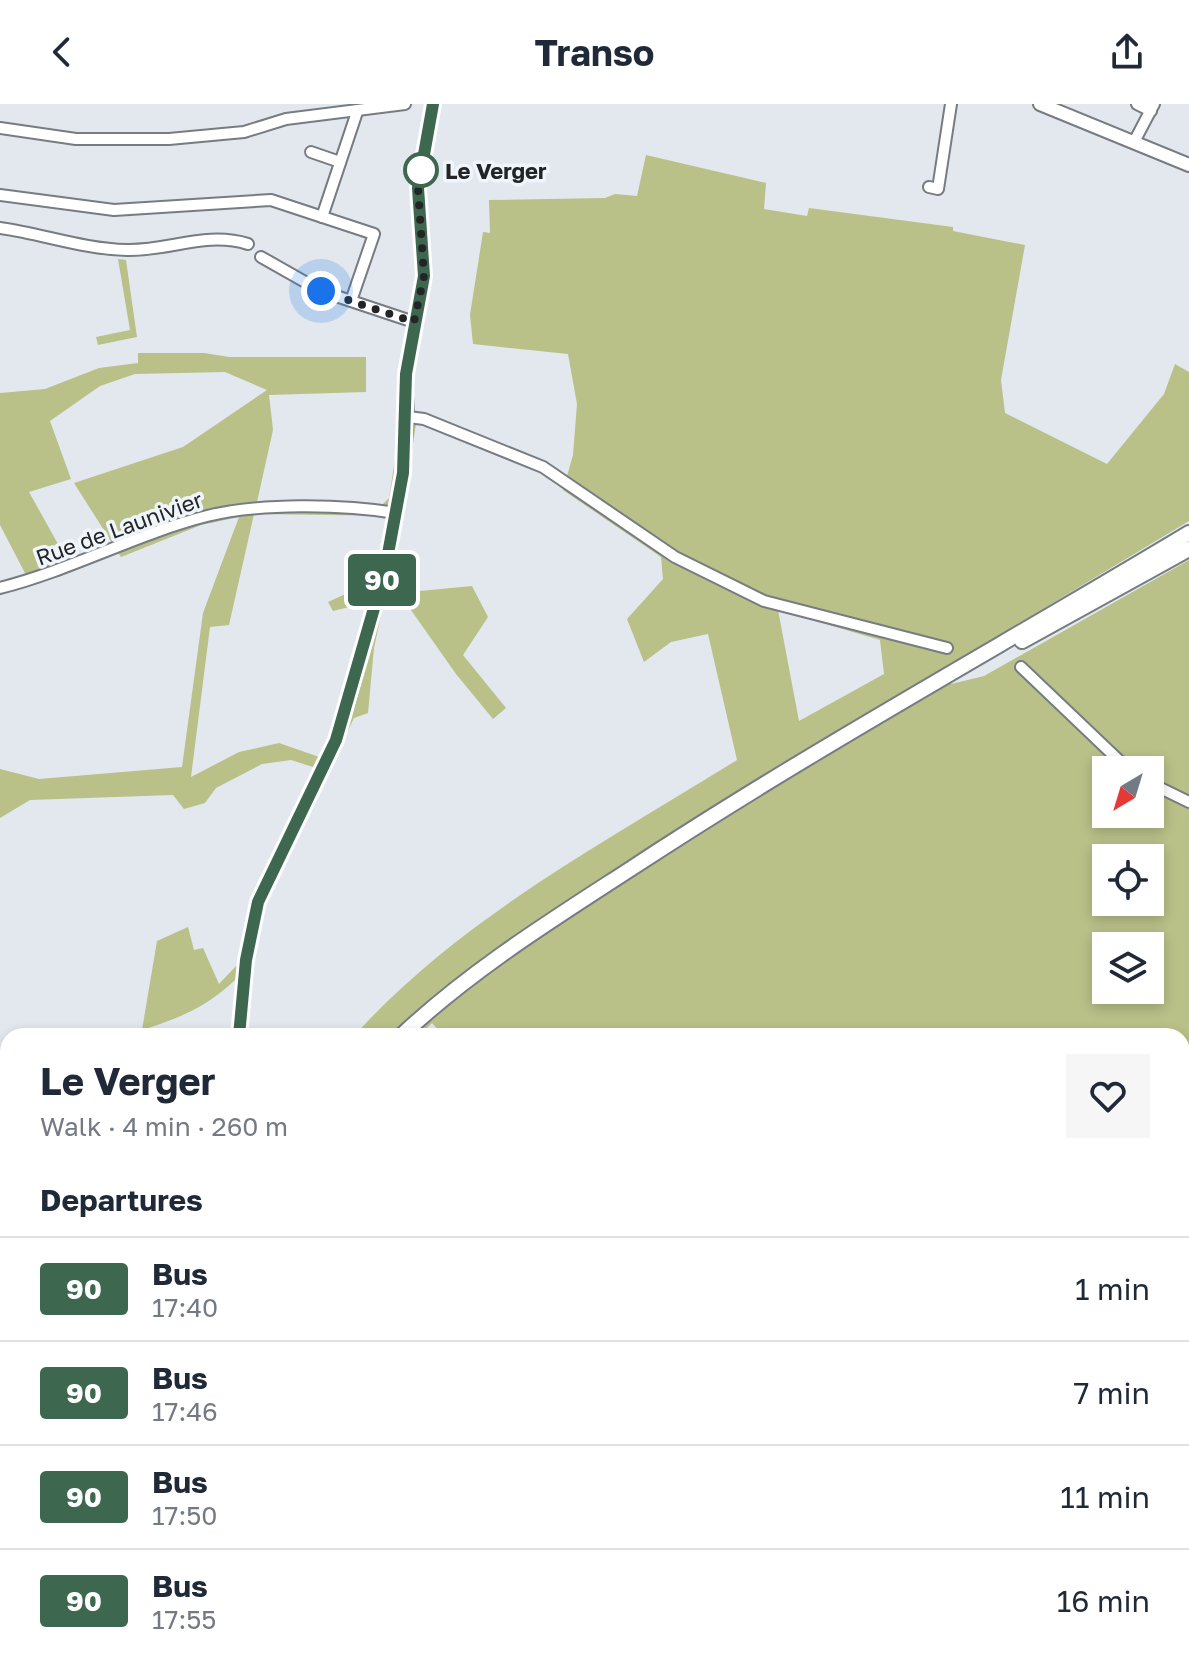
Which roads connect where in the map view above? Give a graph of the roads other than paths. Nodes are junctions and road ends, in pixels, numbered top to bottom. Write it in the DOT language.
graph roads {
  1 [pos="405,104"];
  2 [pos="951,104"];
  3 [pos="1040,104"];
  4 [pos="1137,104"];
  5 [pos="429,105"];
  6 [pos="1152,107"];
  7 [pos="357,112"];
  8 [pos="0,128"];
  9 [pos="1134,142"];
  10 [pos="311,152"];
  11 [pos="340,162"];
  12 [pos="1189,165"];
  13 [pos="929,187"];
  14 [pos="0,195"];
  15 [pos="322,217"];
  16 [pos="0,228"];
  17 [pos="248,244"];
  18 [pos="261,257"];
  19 [pos="351,301"];
  20 [pos="414,322"];
  21 [pos="408,417"];
  22 [pos="396,513"];
  23 [pos="1189,530"];
  24 [pos="1188,550"];
  25 [pos="0,588"];
  26 [pos="947,648"];
  27 [pos="1021,667"];
  28 [pos="943,679"];
  29 [pos="1114,756"];
  30 [pos="1164,790"];
  31 [pos="1189,802"];
  32 [pos="239,1028"];
  33 [pos="410,1028"];
  1 -- 7 [label="street"];
  2 -- 13 [label="street"];
  3 -- 9 [label="main road"];
  4 -- 6 [label="street"];
  5 -- 20 [label="street"];
  6 -- 9 [label="street"];
  7 -- 8 [label="street"];
  7 -- 11 [label="street"];
  9 -- 12 [label="main road"];
  10 -- 11 [label="street"];
  11 -- 15 [label="street"];
  14 -- 15 [label="street"];
  15 -- 19 [label="street"];
  16 -- 17 [label="street"];
  18 -- 19 [label="street"];
  19 -- 20 [label="street"];
  20 -- 21 [label="street"];
  21 -- 22 [label="street"];
  21 -- 26 [label="street"];
  22 -- 25 [label="street, Rue de Launivier"];
  22 -- 32 [label="street"];
  23 -- 28 [label="highway"];
  24 -- 28 [label="highway"];
  27 -- 29 [label="street"];
  28 -- 33 [label="highway"];
  30 -- 31 [label="street"];
}
